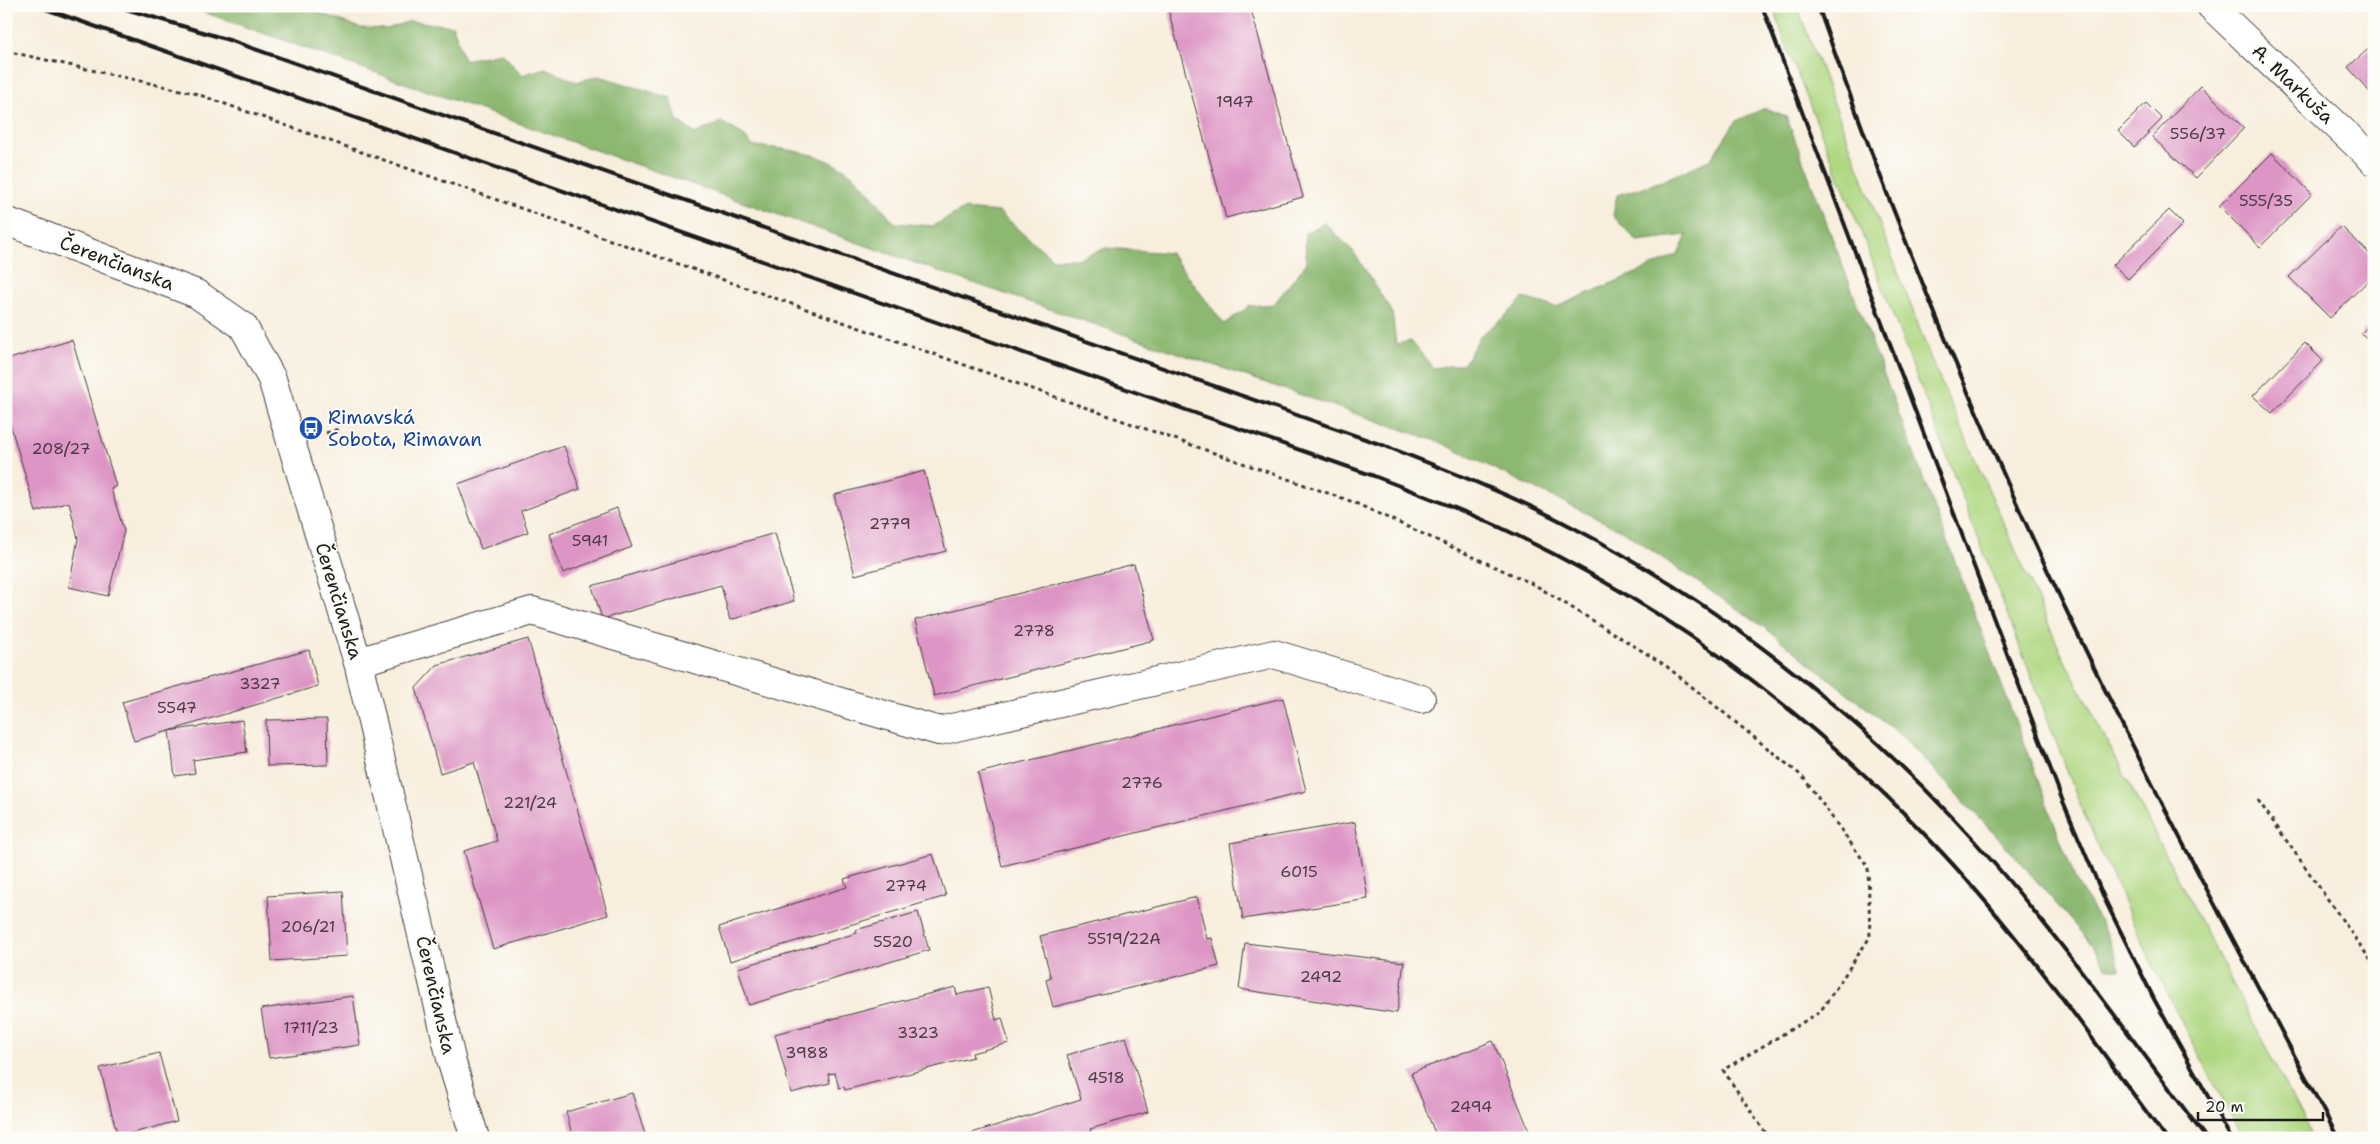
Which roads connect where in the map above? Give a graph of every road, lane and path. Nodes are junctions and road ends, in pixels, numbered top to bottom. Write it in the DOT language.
graph roads {
  1 [pos="2211,6"];
  2 [pos="6,51"];
  3 [pos="2374,161"];
  4 [pos="6,221"];
  5 [pos="358,662"];
  6 [pos="1420,699"];
  7 [pos="2258,800"];
  8 [pos="2374,965"];
  9 [pos="475,1138"];
  10 [pos="1769,1138"];
  1 -- 3 [label="street, A. Markuša"];
  2 -- 10 [label="path"];
  4 -- 5 [label="street, Čerenčianska"];
  5 -- 6 [label="street"];
  5 -- 9 [label="street, Čerenčianska"];
  7 -- 8 [label="path"];
}
